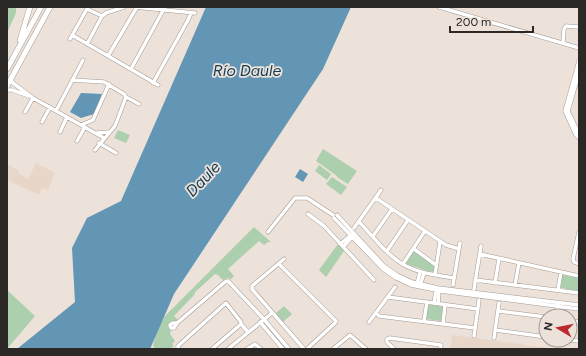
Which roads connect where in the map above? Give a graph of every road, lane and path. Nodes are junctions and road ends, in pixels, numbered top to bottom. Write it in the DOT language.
graph roads {
  1 [pos="30,7"];
  2 [pos="41,7"];
  3 [pos="50,7"];
  4 [pos="124,7"];
  5 [pos="136,7"];
  6 [pos="439,7"];
  7 [pos="88,8"];
  8 [pos="164,9"];
  9 [pos="102,16"];
  10 [pos="579,27"];
  11 [pos="563,43"];
  12 [pos="87,44"];
  13 [pos="579,50"];
  14 [pos="16,52"];
  15 [pos="108,56"];
  16 [pos="83,60"];
  17 [pos="579,61"];
  18 [pos="7,69"];
  19 [pos="131,69"];
  20 [pos="579,73"];
  21 [pos="11,80"];
  22 [pos="72,80"];
  23 [pos="153,83"];
  24 [pos="109,84"];
  25 [pos="158,85"];
  26 [pos="7,86"];
  27 [pos="7,90"];
  28 [pos="126,96"];
  29 [pos="32,97"];
  30 [pos="139,104"];
  31 [pos="50,108"];
  32 [pos="56,111"];
  33 [pos="24,112"];
  34 [pos="67,117"];
  35 [pos="93,120"];
  36 [pos="42,122"];
  37 [pos="83,126"];
  38 [pos="91,130"];
  39 [pos="60,132"];
  40 [pos="109,132"];
  41 [pos="97,133"];
  42 [pos="579,134"];
  43 [pos="104,138"];
  44 [pos="579,138"];
  45 [pos="77,141"];
  46 [pos="99,143"];
  47 [pos="95,150"];
  48 [pos="116,153"];
  49 [pos="381,190"];
  50 [pos="376,198"];
  51 [pos="392,209"];
  52 [pos="308,214"];
  53 [pos="408,220"];
  54 [pos="359,222"];
  55 [pos="354,228"];
  56 [pos="425,231"];
  57 [pos="268,232"];
  58 [pos="579,232"];
  59 [pos="352,235"];
  60 [pos="373,236"];
  61 [pos="578,240"];
  62 [pos="440,242"];
  63 [pos="460,243"];
  64 [pos="341,245"];
  65 [pos="481,246"];
  66 [pos="414,249"];
  67 [pos="459,249"];
  68 [pos="387,251"];
  69 [pos="480,254"];
  70 [pos="284,259"];
  71 [pos="500,259"];
  72 [pos="579,262"];
  73 [pos="519,263"];
  74 [pos="279,264"];
  75 [pos="403,264"];
  76 [pos="436,265"];
  77 [pos="422,272"];
  78 [pos="561,272"];
  79 [pos="435,275"];
  80 [pos="579,276"];
  81 [pos="454,278"];
  82 [pos="374,280"];
  83 [pos="475,280"];
  84 [pos="495,283"];
  85 [pos="418,285"];
  86 [pos="453,285"];
  87 [pos="515,285"];
  88 [pos="395,287"];
  89 [pos="474,289"];
  90 [pos="438,290"];
  91 [pos="558,290"];
  92 [pos="579,293"];
  93 [pos="388,297"];
  94 [pos="479,300"];
  95 [pos="427,302"];
  96 [pos="436,303"];
  97 [pos="499,303"];
  98 [pos="445,305"];
  99 [pos="560,305"];
  100 [pos="579,305"];
  101 [pos="559,308"];
  102 [pos="560,308"];
  103 [pos="478,309"];
  104 [pos="579,309"];
  105 [pos="498,310"];
  106 [pos="271,311"];
  107 [pos="376,313"];
  108 [pos="538,316"];
  109 [pos="262,319"];
  110 [pos="424,321"];
  111 [pos="369,322"];
  112 [pos="177,323"];
  113 [pos="241,324"];
  114 [pos="443,324"];
  115 [pos="475,328"];
  116 [pos="495,330"];
  117 [pos="248,332"];
  118 [pos="474,336"];
  119 [pos="538,336"];
  120 [pos="494,338"];
  121 [pos="362,345"];
  122 [pos="178,349"];
  123 [pos="212,349"];
  124 [pos="228,349"];
  125 [pos="247,349"];
  126 [pos="261,349"];
  127 [pos="283,349"];
  128 [pos="289,349"];
  129 [pos="305,349"];
  130 [pos="333,349"];
  131 [pos="357,349"];
  132 [pos="366,349"];
  133 [pos="394,349"];
  134 [pos="440,349"];
  1 -- 14 [label="highway"];
  2 -- 14 [label="highway"];
  3 -- 21 [label="highway"];
  4 -- 9 [label="street"];
  5 -- 8 [label="street"];
  5 -- 15 [label="street"];
  6 -- 11 [label="street"];
  7 -- 9 [label="street"];
  7 -- 12 [label="street"];
  8 -- 19 [label="street"];
  8 -- 23 [label="street"];
  9 -- 12 [label="street"];
  10 -- 11 [label="street"];
  11 -- 13 [label="street"];
  12 -- 15 [label="street"];
  14 -- 18 [label="highway"];
  15 -- 19 [label="street"];
  16 -- 22 [label="street"];
  17 -- 44 [label="street"];
  19 -- 23 [label="street"];
  20 -- 42 [label="street"];
  21 -- 26 [label="highway"];
  21 -- 29 [label="street"];
  22 -- 24 [label="street"];
  22 -- 32 [label="street"];
  23 -- 25 [label="street"];
  24 -- 28 [label="street"];
  24 -- 35 [label="street"];
  27 -- 29 [label="street"];
  28 -- 30 [label="street"];
  28 -- 40 [label="street"];
  29 -- 31 [label="street"];
  29 -- 33 [label="street"];
  31 -- 32 [label="street"];
  31 -- 36 [label="street"];
  32 -- 34 [label="street"];
  34 -- 37 [label="street"];
  34 -- 39 [label="street"];
  35 -- 37 [label="street"];
  35 -- 38 [label="street"];
  37 -- 38 [label="street"];
  37 -- 45 [label="street"];
  38 -- 41 [label="street"];
  40 -- 41 [label="street"];
  40 -- 43 [label="street"];
  41 -- 43 [label="street"];
  43 -- 46 [label="street"];
  46 -- 47 [label="street"];
  46 -- 48 [label="street"];
  49 -- 50 [label="street"];
  50 -- 51 [label="street"];
  50 -- 54 [label="street"];
  51 -- 53 [label="street"];
  51 -- 60 [label="street"];
  52 -- 64 [label="street"];
  53 -- 56 [label="street"];
  53 -- 68 [label="street"];
  54 -- 55 [label="street"];
  54 -- 60 [label="street"];
  56 -- 62 [label="street"];
  56 -- 66 [label="street"];
  57 -- 59 [label="street"];
  58 -- 61 [label="street"];
  59 -- 64 [label="street"];
  59 -- 85 [label="street"];
  60 -- 68 [label="street"];
  61 -- 72 [label="street"];
  62 -- 67 [label="street"];
  62 -- 76 [label="street"];
  63 -- 67 [label="street"];
  64 -- 82 [label="street"];
  65 -- 69 [label="street"];
  66 -- 75 [label="street"];
  66 -- 76 [label="street"];
  67 -- 81 [label="street"];
  68 -- 75 [label="street"];
  69 -- 71 [label="street"];
  69 -- 83 [label="street"];
  70 -- 74 [label="street"];
  71 -- 73 [label="street"];
  71 -- 84 [label="street"];
  73 -- 78 [label="street"];
  73 -- 87 [label="street"];
  74 -- 106 [label="street"];
  74 -- 129 [label="street"];
  75 -- 77 [label="street"];
  76 -- 79 [label="street"];
  77 -- 79 [label="street"];
  77 -- 85 [label="street"];
  78 -- 80 [label="street"];
  78 -- 91 [label="street"];
  79 -- 81 [label="street"];
  81 -- 86 [label="street"];
  83 -- 84 [label="street"];
  83 -- 89 [label="street"];
  84 -- 87 [label="street"];
  85 -- 90 [label="street"];
  87 -- 91 [label="street"];
  88 -- 93 [label="street"];
  90 -- 96 [label="street"];
  90 -- 99 [label="street"];
  91 -- 92 [label="street"];
  93 -- 95 [label="street"];
  93 -- 107 [label="street"];
  94 -- 103 [label="street"];
  95 -- 96 [label="street"];
  95 -- 110 [label="street"];
  96 -- 98 [label="street"];
  97 -- 105 [label="street"];
  98 -- 103 [label="street"];
  98 -- 114 [label="street"];
  99 -- 100 [label="street"];
  99 -- 101 [label="street"];
  99 -- 102 [label="street"];
  99 -- 104 [label="street"];
  103 -- 115 [label="street"];
  105 -- 108 [label="street"];
  105 -- 116 [label="street"];
  106 -- 109 [label="street"];
  106 -- 129 [label="street"];
  107 -- 110 [label="street"];
  107 -- 111 [label="street"];
  109 -- 112 [label="street"];
  109 -- 117 [label="street"];
  109 -- 127 [label="street"];
  109 -- 128 [label="street"];
  110 -- 114 [label="street"];
  113 -- 117 [label="street"];
  113 -- 122 [label="street"];
  113 -- 123 [label="street"];
  114 -- 115 [label="street"];
  115 -- 118 [label="street"];
  116 -- 119 [label="street"];
  116 -- 120 [label="street"];
  117 -- 124 [label="street"];
  121 -- 130 [label="street"];
  121 -- 131 [label="street"];
  121 -- 132 [label="street"];
  125 -- 126 [label="street"];
  133 -- 134 [label="street"];
}
